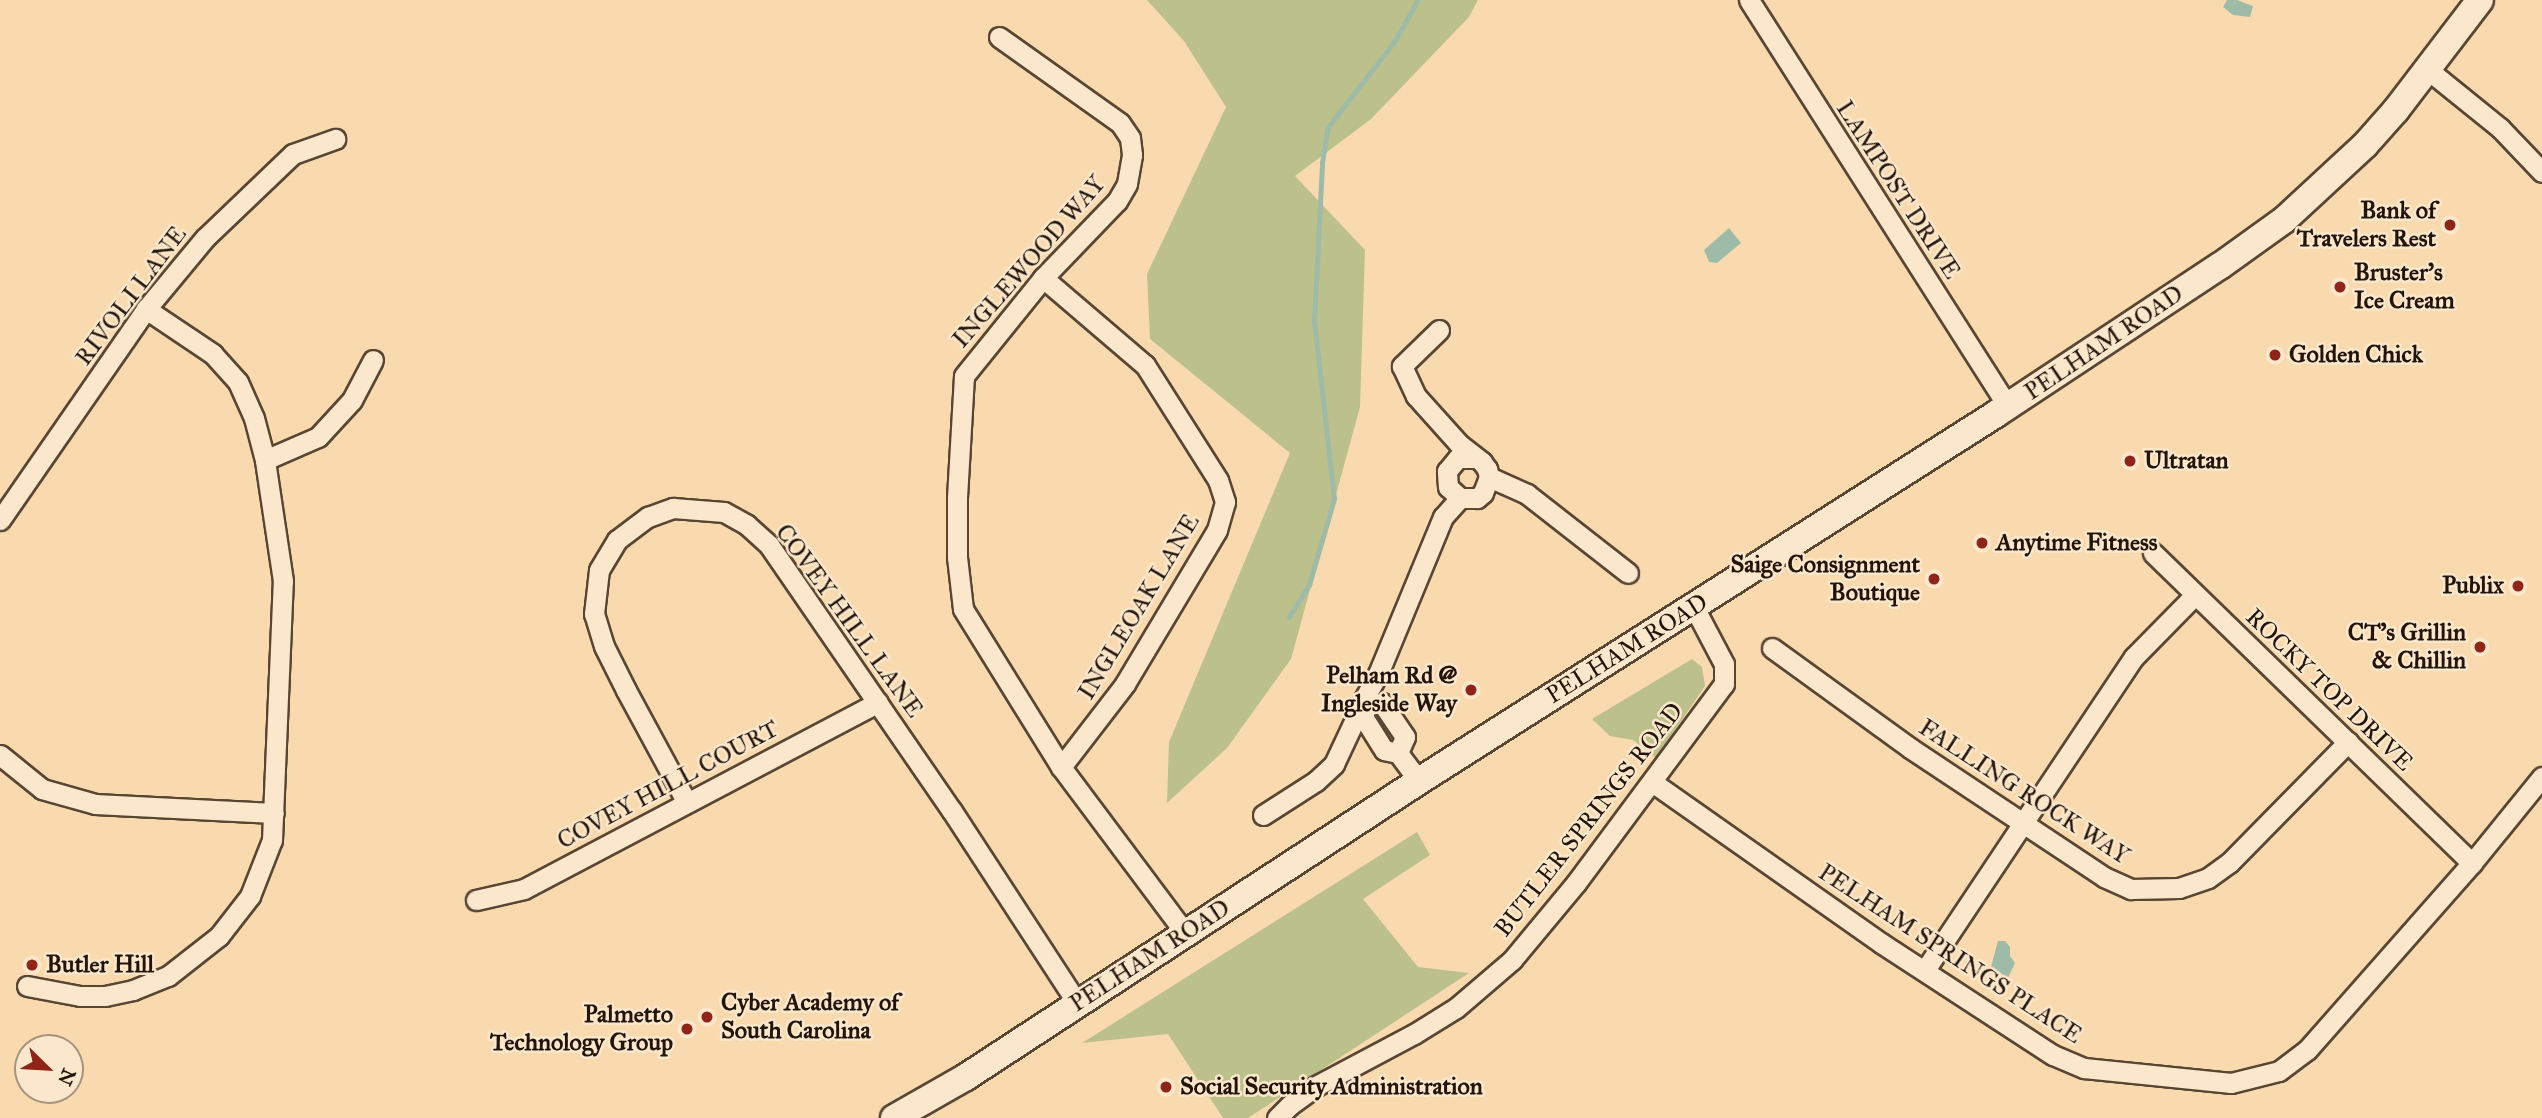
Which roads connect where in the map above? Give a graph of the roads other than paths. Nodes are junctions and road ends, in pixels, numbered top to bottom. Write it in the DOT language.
graph roads {
  1 [pos="1749,0"];
  2 [pos="2480,0"];
  3 [pos="999,37"];
  4 [pos="2427,69"];
  5 [pos="335,139"];
  6 [pos="2542,172"];
  7 [pos="1043,278"];
  8 [pos="146,309"];
  9 [pos="1439,330"];
  10 [pos="373,360"];
  11 [pos="2008,407"];
  12 [pos="1475,458"];
  13 [pos="265,460"];
  14 [pos="1489,477"];
  15 [pos="1460,498"];
  16 [pos="0,520"];
  17 [pos="2153,553"];
  18 [pos="1628,573"];
  19 [pos="2195,595"];
  20 [pos="1695,607"];
  21 [pos="1772,648"];
  22 [pos="878,702"];
  23 [pos="1366,702"];
  24 [pos="1398,726"];
  25 [pos="1378,740"];
  26 [pos="2348,742"];
  27 [pos="1398,753"];
  28 [pos="0,755"];
  29 [pos="1061,767"];
  30 [pos="2541,779"];
  31 [pos="1419,781"];
  32 [pos="1653,782"];
  33 [pos="686,801"];
  34 [pos="274,813"];
  35 [pos="1263,815"];
  36 [pos="2022,822"];
  37 [pos="2472,863"];
  38 [pos="476,900"];
  39 [pos="1185,933"];
  40 [pos="1926,970"];
  41 [pos="27,986"];
  42 [pos="1077,1003"];
  43 [pos="894,1118"];
  44 [pos="1277,1118"];
  1 -- 11 [label="street, LAMPOST DRIVE"];
  2 -- 4 [label="main road, PELHAM ROAD"];
  3 -- 7 [label="street, INGLEWOOD WAY"];
  4 -- 6 [label="street"];
  4 -- 11 [label="main road, PELHAM ROAD"];
  5 -- 8 [label="street, RIVOLI LANE"];
  7 -- 29 [label="street, INGLEWOOD WAY"];
  7 -- 29 [label="street, INGLEOAK LANE"];
  8 -- 13 [label="street"];
  8 -- 16 [label="street, RIVOLI LANE"];
  9 -- 12 [label="street"];
  10 -- 13 [label="street"];
  11 -- 20 [label="main road, PELHAM ROAD"];
  12 -- 14 [label="street"];
  12 -- 15 [label="street"];
  13 -- 34 [label="street"];
  14 -- 15 [label="street"];
  14 -- 18 [label="street"];
  15 -- 23 [label="street"];
  17 -- 19 [label="street, ROCKY TOP DRIVE"];
  19 -- 26 [label="street, ROCKY TOP DRIVE"];
  19 -- 36 [label="street"];
  20 -- 31 [label="main road, PELHAM ROAD"];
  20 -- 32 [label="street, BUTLER SPRINGS ROAD"];
  21 -- 36 [label="street, FALLING ROCK WAY"];
  22 -- 33 [label="street, COVEY HILL COURT"];
  22 -- 33 [label="street, COVEY HILL LANE"];
  22 -- 42 [label="street, COVEY HILL LANE"];
  23 -- 24 [label="street"];
  23 -- 25 [label="street"];
  23 -- 35 [label="street"];
  24 -- 25 [label="street"];
  24 -- 27 [label="street"];
  25 -- 27 [label="street"];
  26 -- 36 [label="street, FALLING ROCK WAY"];
  26 -- 37 [label="street, ROCKY TOP DRIVE"];
  27 -- 31 [label="street"];
  28 -- 34 [label="street"];
  29 -- 39 [label="street, INGLEWOOD WAY"];
  30 -- 37 [label="street, PELHAM SPRINGS PLACE"];
  31 -- 39 [label="main road, PELHAM ROAD"];
  32 -- 40 [label="street, PELHAM SPRINGS PLACE"];
  32 -- 44 [label="street, BUTLER SPRINGS ROAD"];
  33 -- 38 [label="street, COVEY HILL COURT"];
  34 -- 41 [label="street"];
  36 -- 40 [label="street"];
  37 -- 40 [label="street, PELHAM SPRINGS PLACE"];
  39 -- 42 [label="main road, PELHAM ROAD"];
  42 -- 43 [label="main road, PELHAM ROAD"];
}
